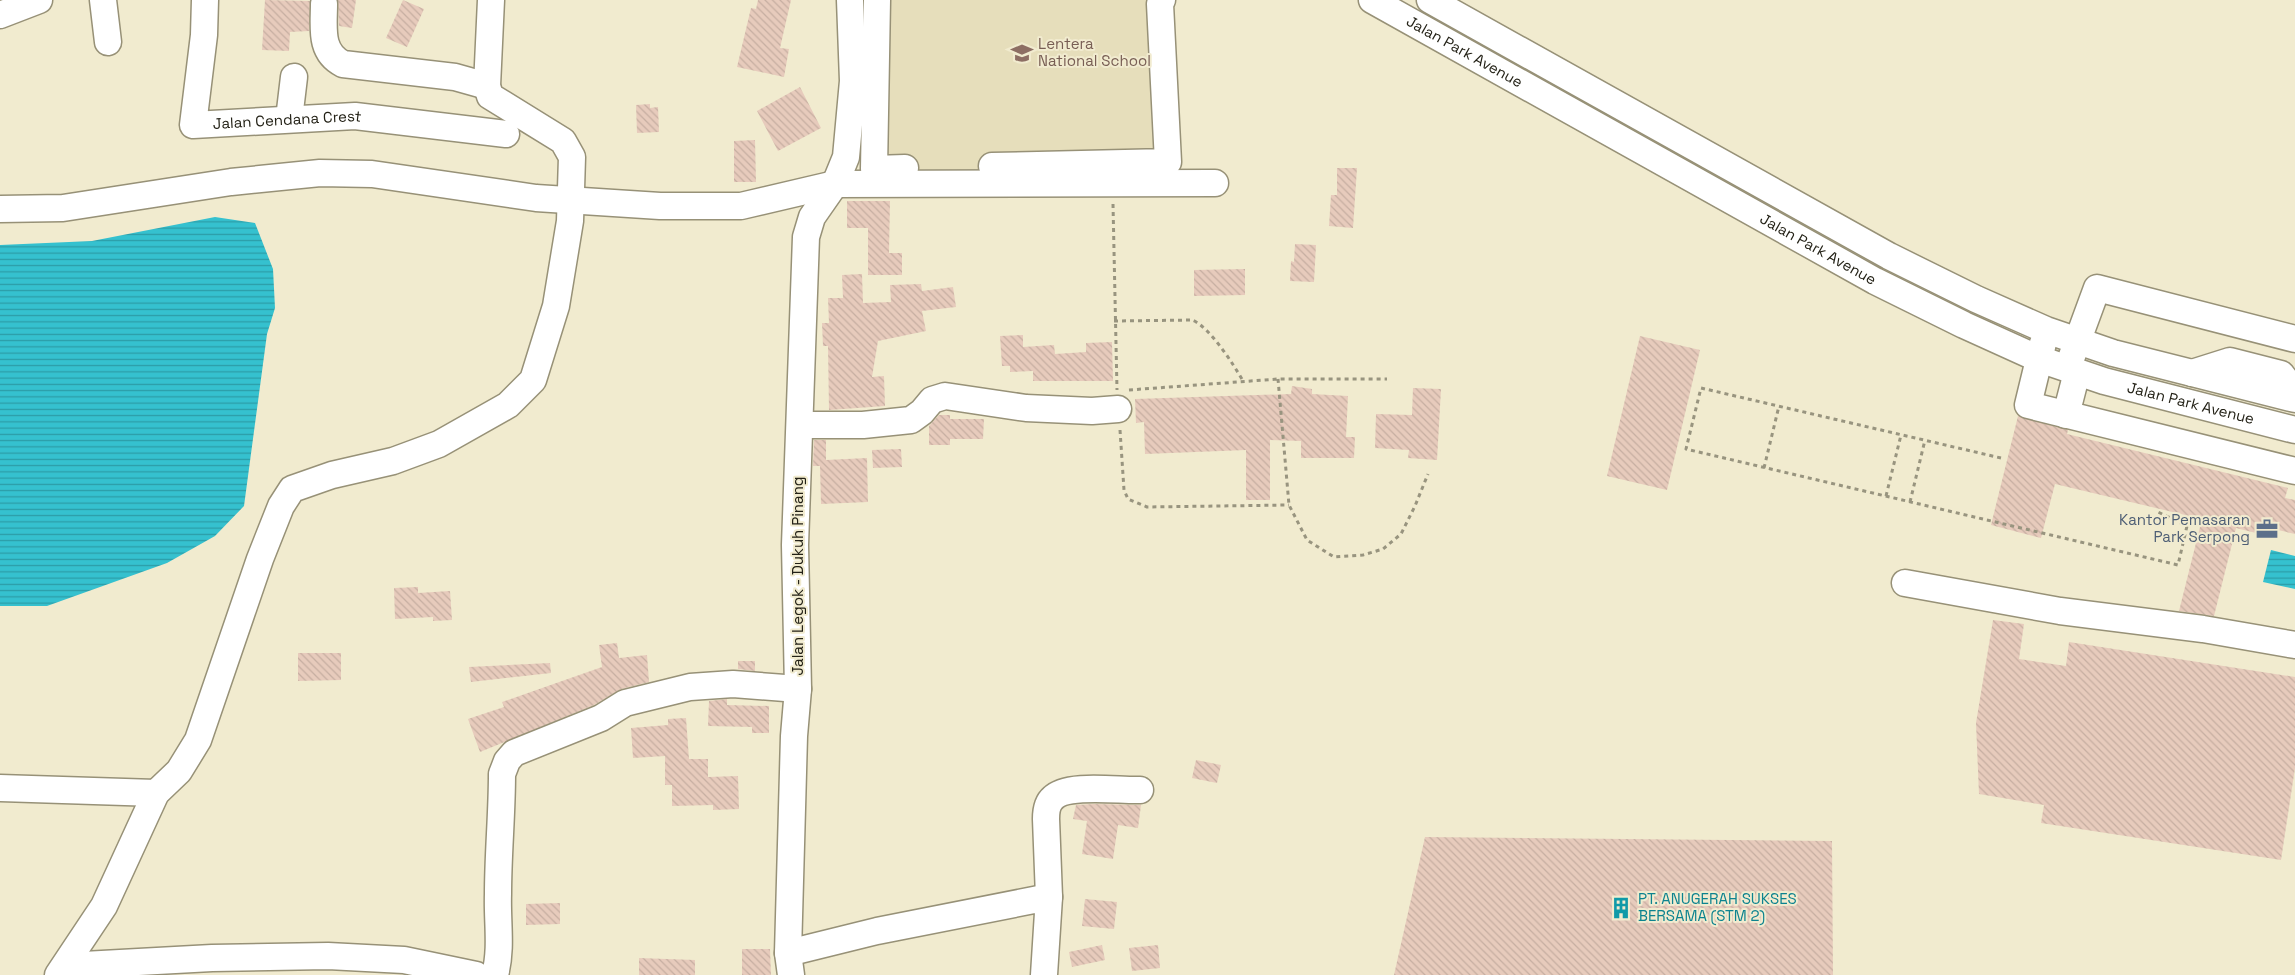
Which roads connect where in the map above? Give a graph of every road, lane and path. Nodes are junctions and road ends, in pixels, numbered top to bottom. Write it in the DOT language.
graph roads {
  1 [pos="39,0"];
  2 [pos="103,0"];
  3 [pos="205,0"];
  4 [pos="491,0"];
  5 [pos="850,0"];
  6 [pos="877,0"];
  7 [pos="1162,0"];
  8 [pos="1372,0"];
  9 [pos="1430,0"];
  10 [pos="324,4"];
  11 [pos="0,15"];
  12 [pos="108,42"];
  13 [pos="294,77"];
  14 [pos="487,86"];
  15 [pos="289,119"];
  16 [pos="506,134"];
  17 [pos="1215,183"];
  18 [pos="835,184"];
  19 [pos="1113,184"];
  20 [pos="572,201"];
  21 [pos="0,209"];
  22 [pos="1114,321"];
  23 [pos="2046,330"];
  24 [pos="2295,339"];
  25 [pos="2078,341"];
  26 [pos="2039,359"];
  27 [pos="2072,370"];
  28 [pos="2192,373"];
  29 [pos="1278,379"];
  30 [pos="1387,379"];
  31 [pos="1243,382"];
  32 [pos="2138,390"];
  33 [pos="2295,392"];
  34 [pos="2295,399"];
  35 [pos="1118,400"];
  36 [pos="1779,406"];
  37 [pos="2066,415"];
  38 [pos="800,425"];
  39 [pos="2128,430"];
  40 [pos="2295,430"];
  41 [pos="1901,435"];
  42 [pos="1925,440"];
  43 [pos="2002,458"];
  44 [pos="1764,468"];
  45 [pos="2295,471"];
  46 [pos="1428,474"];
  47 [pos="1886,496"];
  48 [pos="1910,502"];
  49 [pos="1289,506"];
  50 [pos="2158,512"];
  51 [pos="1905,583"];
  52 [pos="2295,645"];
  53 [pos="798,689"];
  54 [pos="0,788"];
  55 [pos="1140,790"];
  56 [pos="156,793"];
  57 [pos="1048,897"];
  58 [pos="790,964"];
  59 [pos="58,972"];
  60 [pos="476,975"];
  61 [pos="495,975"];
  62 [pos="1044,975"];
  1 -- 11 [label="street"];
  2 -- 12 [label="street"];
  3 -- 15 [label="street, Jalan Cendana Crest"];
  4 -- 14 [label="street"];
  5 -- 18 [label="street, Jalan Legok - Dukuh Pinang"];
  6 -- 7 [label="street"];
  8 -- 26 [label="street, Jalan Park Avenue"];
  9 -- 23 [label="street, Jalan Park Avenue"];
  10 -- 14 [label="street"];
  13 -- 15 [label="street"];
  14 -- 20 [label="street"];
  15 -- 16 [label="street, Jalan Cendana Crest"];
  17 -- 19 [label="street"];
  18 -- 19 [label="street"];
  18 -- 20 [label="street"];
  18 -- 38 [label="street, Jalan Legok - Dukuh Pinang"];
  19 -- 22 [label="path"];
  20 -- 21 [label="street"];
  20 -- 56 [label="street"];
  22 -- 31 [label="path"];
  22 -- 35 [label="path"];
  23 -- 25 [label="street, Jalan Park Avenue"];
  23 -- 26 [label="street"];
  24 -- 25 [label="street"];
  25 -- 27 [label="street"];
  25 -- 28 [label="street, Jalan Park Avenue"];
  26 -- 27 [label="street, Jalan Park Avenue"];
  26 -- 37 [label="street"];
  27 -- 32 [label="street, Jalan Park Avenue"];
  27 -- 37 [label="street"];
  28 -- 33 [label="street"];
  28 -- 34 [label="street, Jalan Park Avenue"];
  29 -- 30 [label="path"];
  29 -- 31 [label="path"];
  29 -- 49 [label="path"];
  31 -- 35 [label="path"];
  32 -- 39 [label="street"];
  32 -- 40 [label="street, Jalan Park Avenue"];
  35 -- 38 [label="street"];
  35 -- 49 [label="path"];
  36 -- 41 [label="path"];
  36 -- 44 [label="path"];
  36 -- 44 [label="path"];
  37 -- 39 [label="street"];
  38 -- 53 [label="street, Jalan Legok - Dukuh Pinang"];
  39 -- 45 [label="street"];
  41 -- 42 [label="path"];
  41 -- 47 [label="path"];
  42 -- 43 [label="path"];
  42 -- 48 [label="path"];
  44 -- 47 [label="path"];
  46 -- 49 [label="path"];
  47 -- 48 [label="path"];
  48 -- 50 [label="path"];
  51 -- 52 [label="street"];
  53 -- 58 [label="street, Jalan Legok - Dukuh Pinang"];
  53 -- 61 [label="street"];
  54 -- 56 [label="street"];
  55 -- 57 [label="street"];
  56 -- 59 [label="street"];
  57 -- 58 [label="street"];
  57 -- 62 [label="street"];
  59 -- 60 [label="street"];
}
